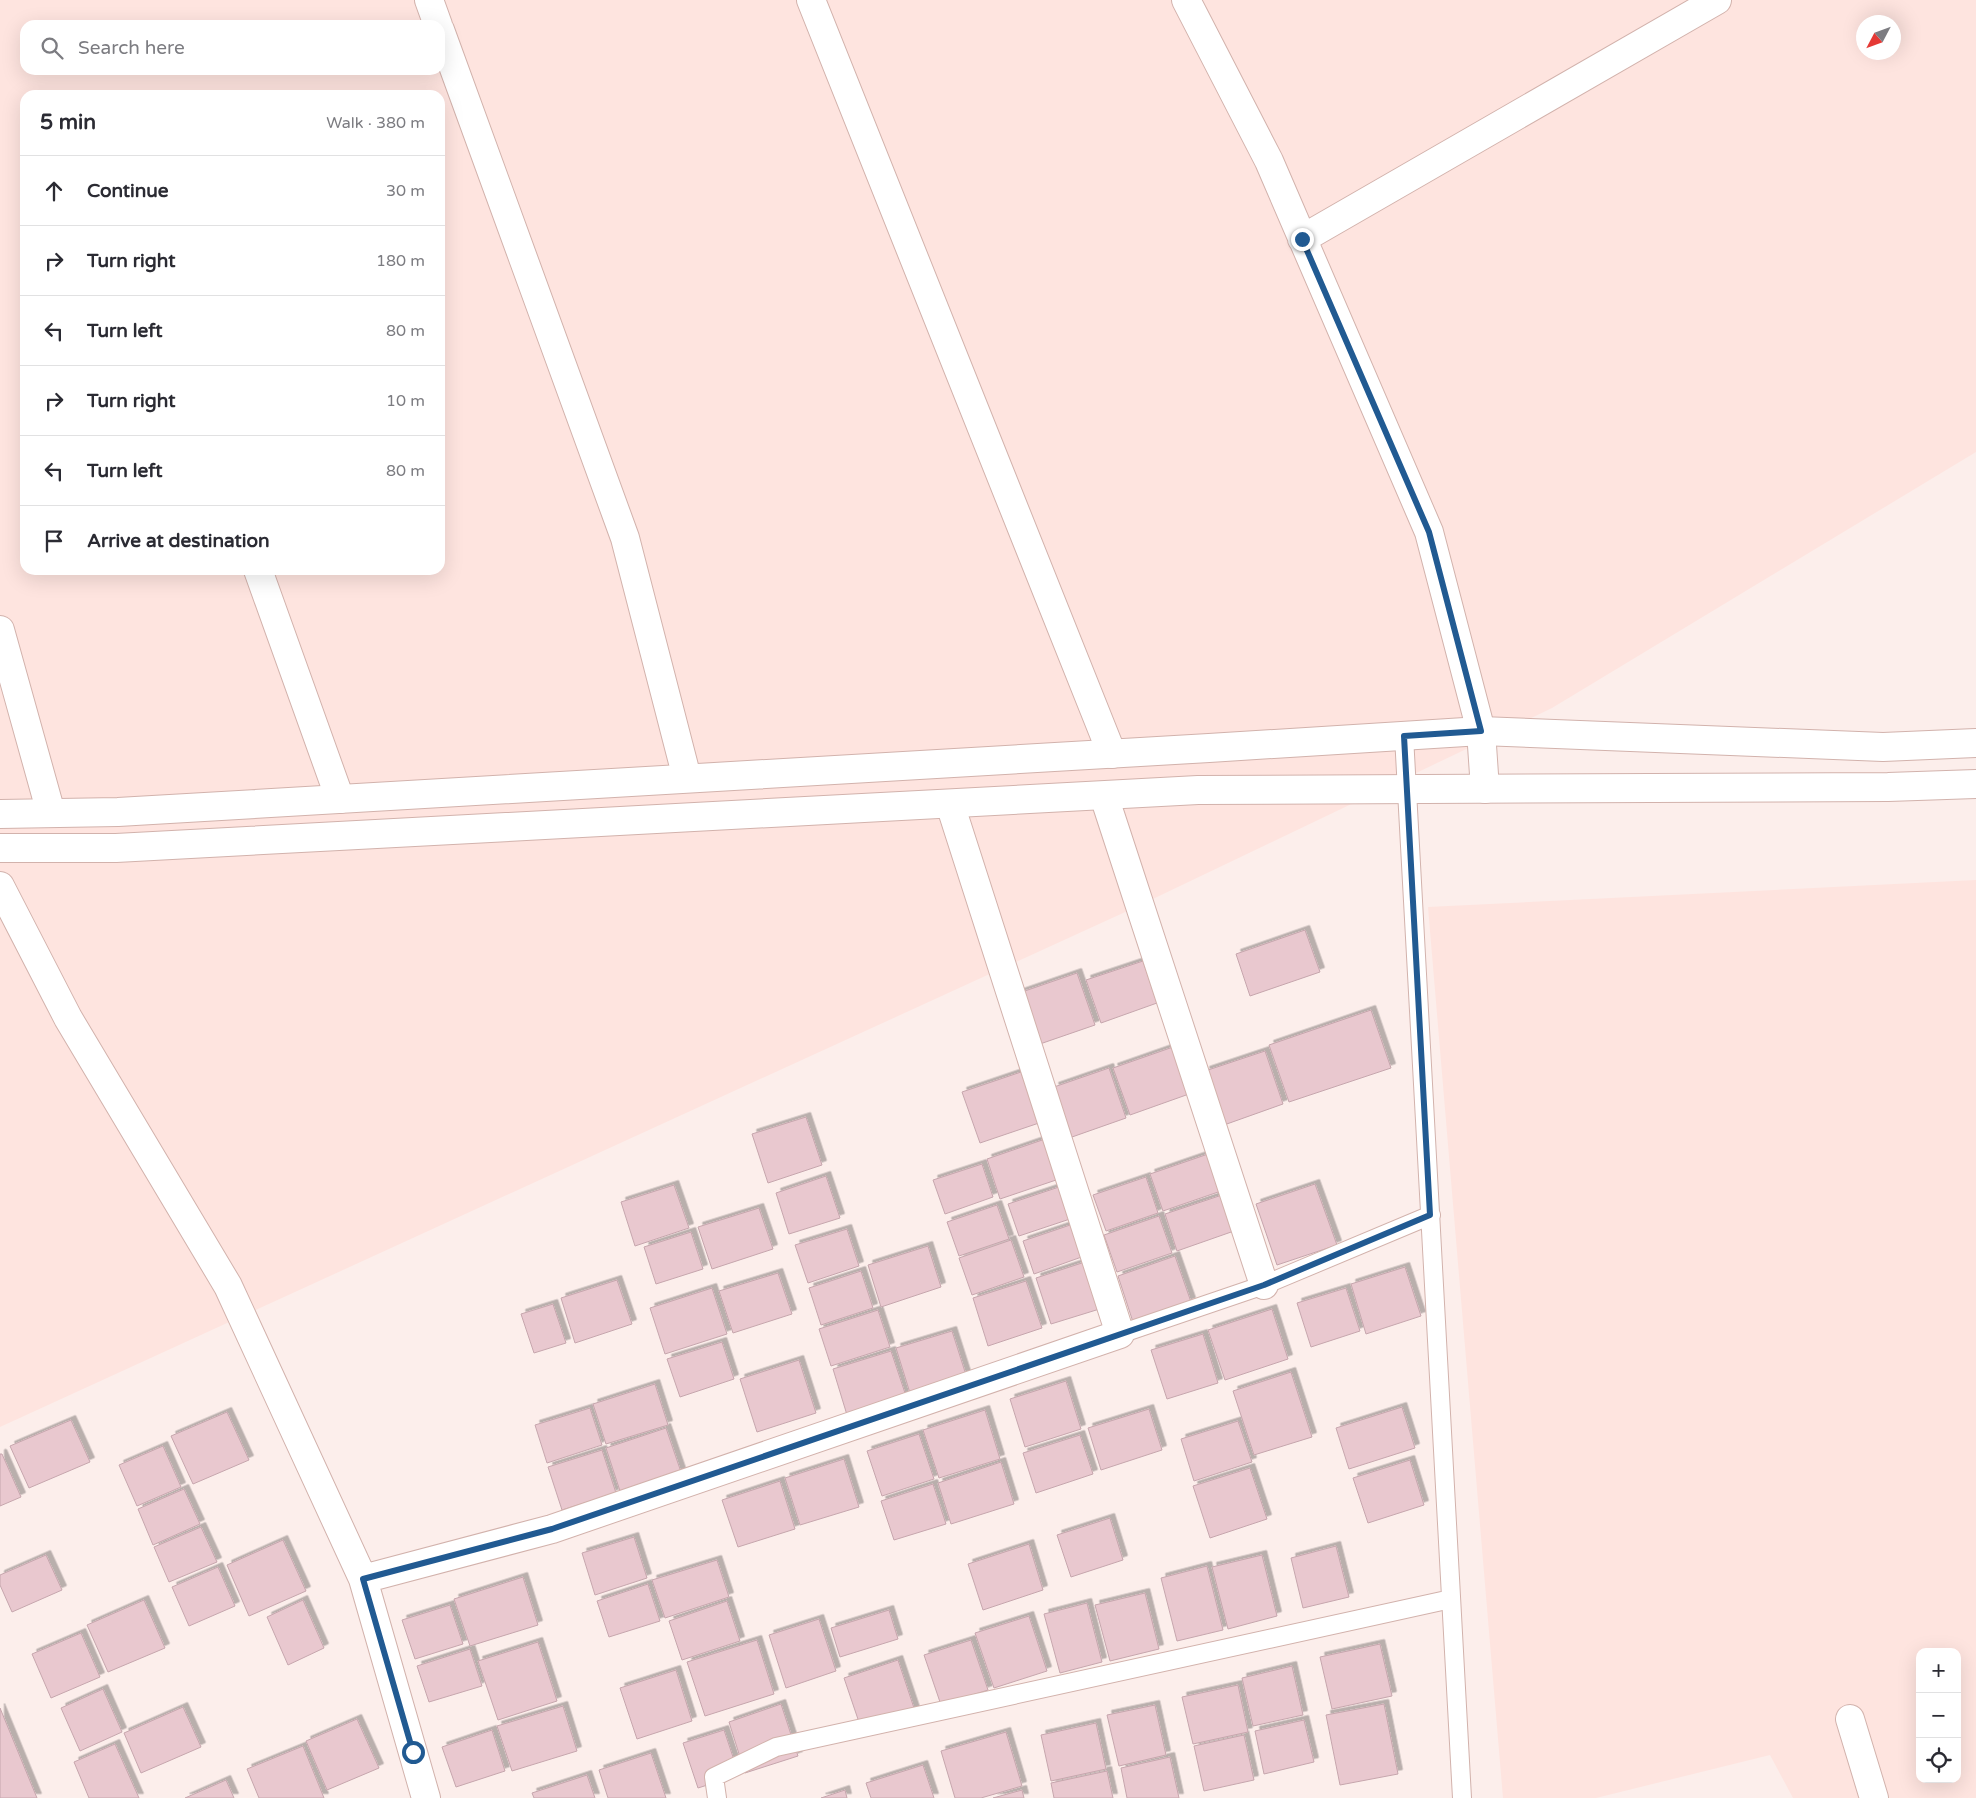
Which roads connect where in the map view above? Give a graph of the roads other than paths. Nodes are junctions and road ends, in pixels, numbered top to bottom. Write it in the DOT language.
graph roads {
  1 [pos="429,0"];
  2 [pos="811,0"];
  3 [pos="1186,0"];
  4 [pos="1717,0"];
  5 [pos="436,20"];
  6 [pos="445,44"];
  7 [pos="1302,239"];
  8 [pos="260,575"];
  9 [pos="0,630"];
  10 [pos="1481,731"];
  11 [pos="1404,736"];
  12 [pos="1976,743"];
  13 [pos="1112,754"];
  14 [pos="687,778"];
  15 [pos="1976,784"];
  16 [pos="1407,789"];
  17 [pos="1486,789"];
  18 [pos="1104,796"];
  19 [pos="340,799"];
  20 [pos="950,804"];
  21 [pos="51,813"];
  22 [pos="0,814"];
  23 [pos="0,848"];
  24 [pos="0,886"];
  25 [pos="1430,1215"];
  26 [pos="1264,1285"];
  27 [pos="1120,1334"];
  28 [pos="363,1579"];
  29 [pos="1451,1599"];
  30 [pos="1850,1719"];
  31 [pos="426,1798"];
  32 [pos="717,1798"];
  33 [pos="1462,1798"];
  34 [pos="1874,1798"];
  1 -- 5 [label="street"];
  2 -- 13 [label="street"];
  3 -- 7 [label="street"];
  4 -- 7 [label="street"];
  6 -- 14 [label="street"];
  7 -- 10 [label="street"];
  8 -- 19 [label="street"];
  9 -- 21 [label="street"];
  10 -- 11 [label="street"];
  10 -- 12 [label="street"];
  10 -- 17 [label="street"];
  11 -- 13 [label="street"];
  11 -- 16 [label="lane"];
  13 -- 14 [label="street"];
  14 -- 19 [label="street"];
  15 -- 17 [label="street"];
  16 -- 17 [label="street"];
  16 -- 18 [label="street"];
  16 -- 25 [label="lane"];
  18 -- 20 [label="street"];
  18 -- 26 [label="street"];
  19 -- 21 [label="street"];
  20 -- 23 [label="street"];
  20 -- 27 [label="street"];
  21 -- 22 [label="street"];
  24 -- 28 [label="street"];
  25 -- 26 [label="lane"];
  25 -- 29 [label="lane"];
  26 -- 27 [label="lane"];
  27 -- 28 [label="street"];
  28 -- 31 [label="street"];
  29 -- 32 [label="lane"];
  29 -- 33 [label="lane"];
  30 -- 34 [label="street"];
}
